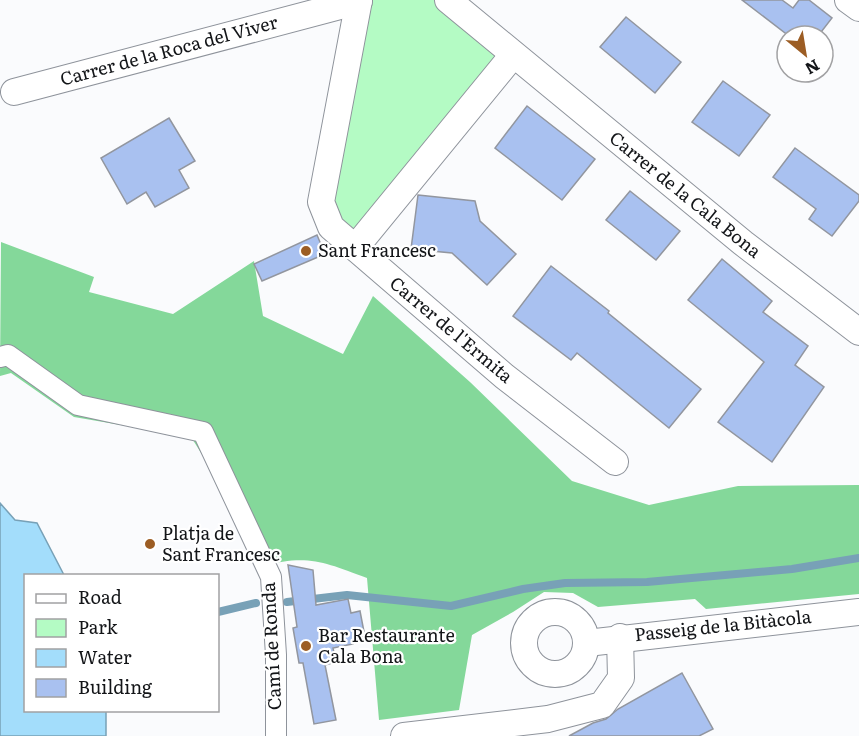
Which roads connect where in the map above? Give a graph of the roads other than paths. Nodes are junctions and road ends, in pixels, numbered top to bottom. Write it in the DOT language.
graph roads {
  1 [pos="359,0"];
  2 [pos="448,0"];
  3 [pos="848,0"];
  4 [pos="859,8"];
  5 [pos="513,55"];
  6 [pos="14,92"];
  7 [pos="355,248"];
  8 [pos="859,333"];
  9 [pos="0,357"];
  10 [pos="615,462"];
  11 [pos="859,612"];
  12 [pos="620,638"];
  13 [pos="587,643"];
  14 [pos="276,736"];
  15 [pos="404,736"];
  1 -- 6 [label="street, Carrer de la Roca del Viver"];
  1 -- 7 [label="street, Carrer de l'Ermita"];
  2 -- 5 [label="street, Carrer de la Cala Bona"];
  3 -- 4 [label="street"];
  5 -- 7 [label="street"];
  5 -- 8 [label="street, Carrer de la Cala Bona"];
  7 -- 10 [label="street, Carrer de l'Ermita"];
  9 -- 14 [label="street, Camí de Ronda"];
  11 -- 12 [label="street, Passeig de la Bitàcola"];
  12 -- 13 [label="street, Passeig de la Bitàcola"];
  12 -- 15 [label="street"];
}
